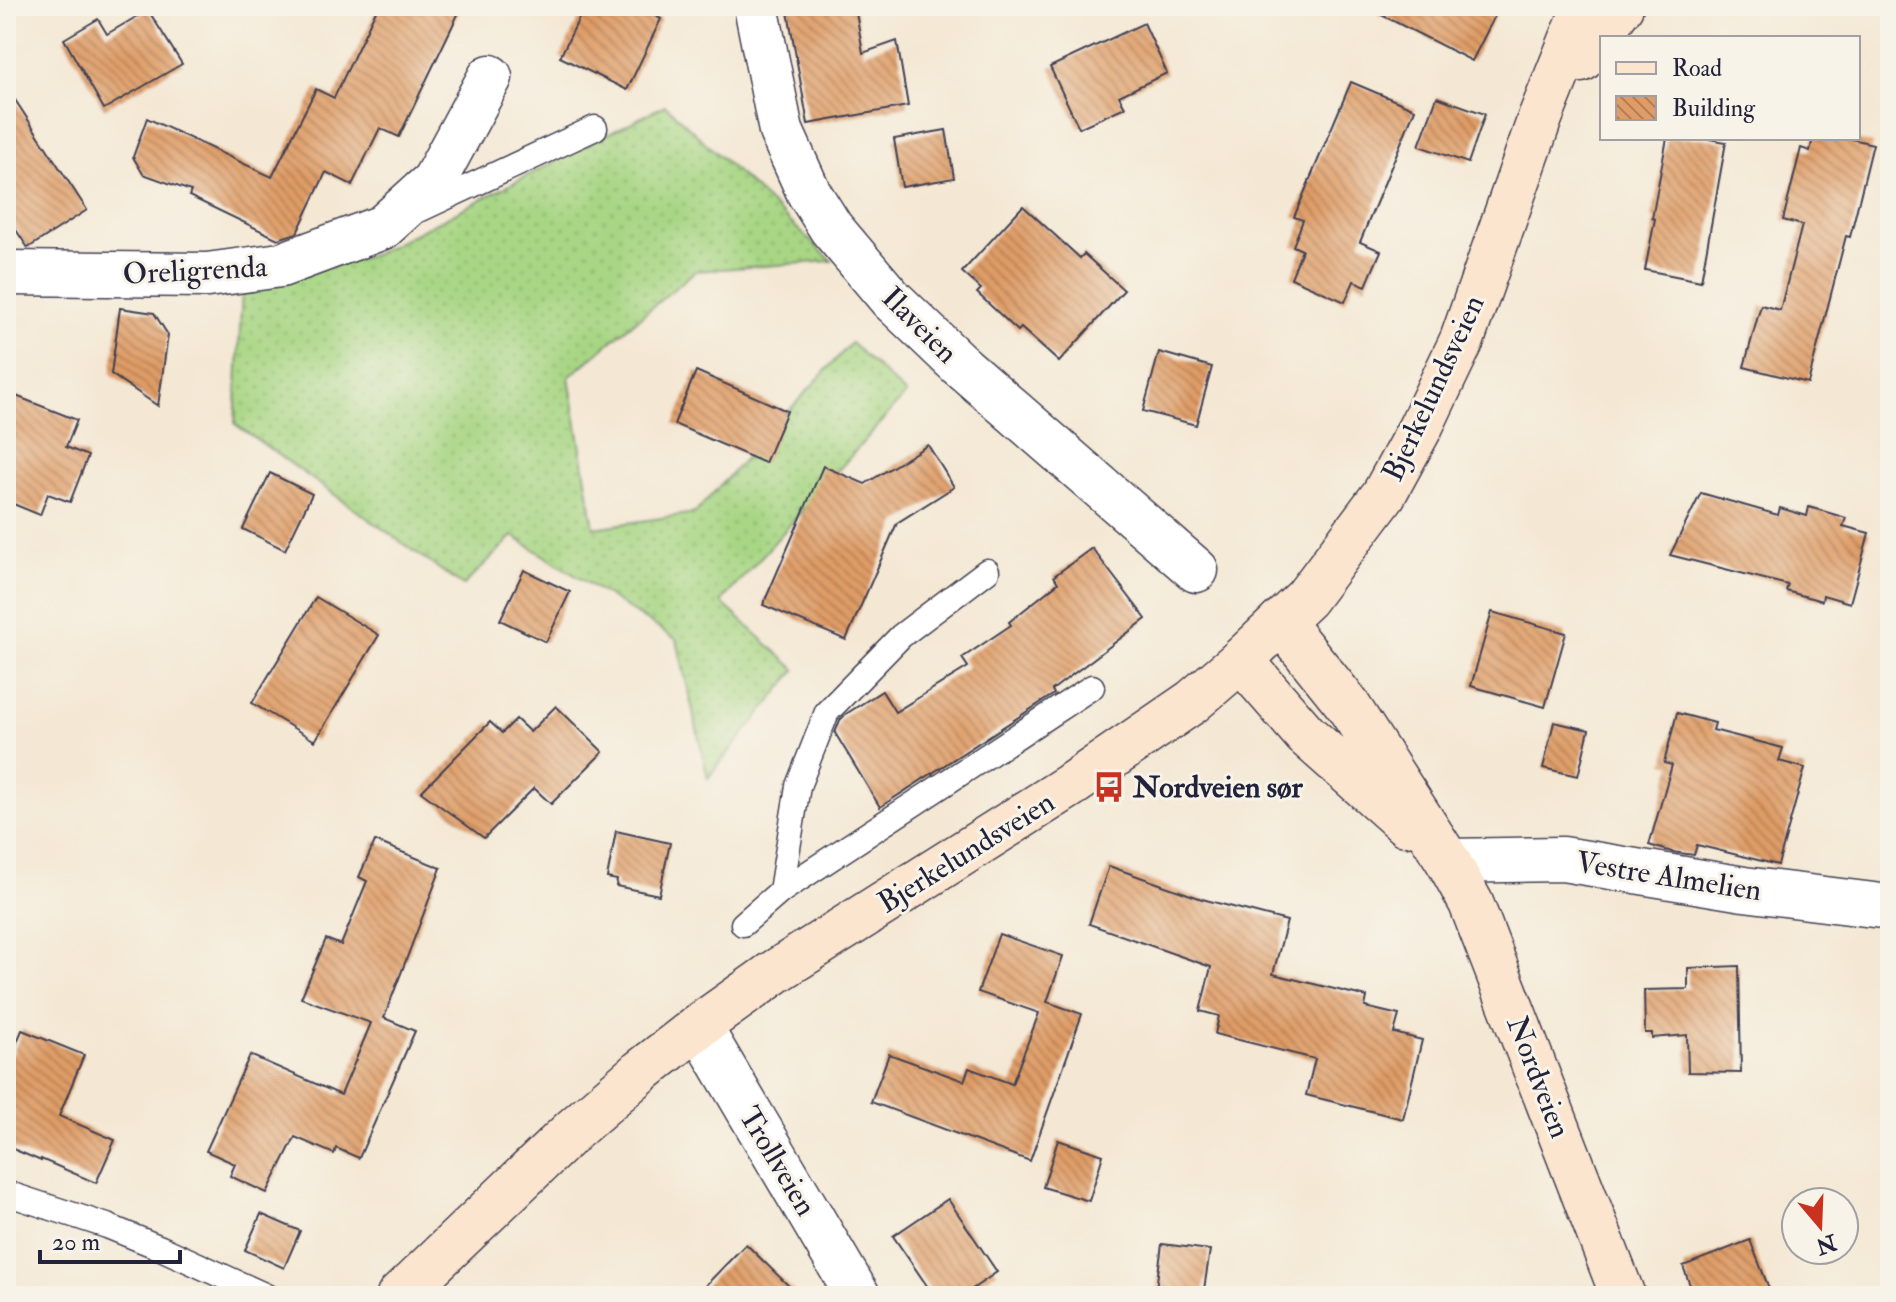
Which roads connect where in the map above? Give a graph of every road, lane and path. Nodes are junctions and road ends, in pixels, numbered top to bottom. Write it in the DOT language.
graph roads {
  1 [pos="756,6"];
  2 [pos="1585,6"];
  3 [pos="1621,6"];
  4 [pos="490,77"];
  5 [pos="1540,118"];
  6 [pos="595,128"];
  7 [pos="383,227"];
  8 [pos="6,273"];
  9 [pos="1196,570"];
  10 [pos="987,571"];
  11 [pos="1281,622"];
  12 [pos="1241,660"];
  13 [pos="1092,687"];
  14 [pos="1448,861"];
  15 [pos="781,891"];
  16 [pos="1890,907"];
  17 [pos="743,924"];
  18 [pos="699,1026"];
  19 [pos="6,1193"];
  20 [pos="266,1296"];
  21 [pos="399,1296"];
  22 [pos="858,1296"];
  23 [pos="1623,1296"];
  1 -- 9 [label="street, Ilaveien"];
  2 -- 5 [label="main road, Bjerkelundsveien"];
  3 -- 5 [label="main road, Bjerkelundsveien"];
  4 -- 7 [label="street, Oreligrenda"];
  5 -- 11 [label="main road, Bjerkelundsveien"];
  6 -- 7 [label="lane"];
  7 -- 8 [label="street, Oreligrenda"];
  10 -- 15 [label="lane"];
  11 -- 12 [label="main road, Bjerkelundsveien"];
  11 -- 14 [label="main road, Nordveien"];
  12 -- 14 [label="main road, Nordveien"];
  12 -- 18 [label="main road, Bjerkelundsveien"];
  13 -- 15 [label="lane"];
  14 -- 16 [label="street, Vestre Almelien"];
  14 -- 23 [label="main road, Nordveien"];
  15 -- 17 [label="lane"];
  18 -- 21 [label="main road, Bjerkelundsveien"];
  18 -- 22 [label="street, Trollveien"];
  19 -- 20 [label="lane"];
}
